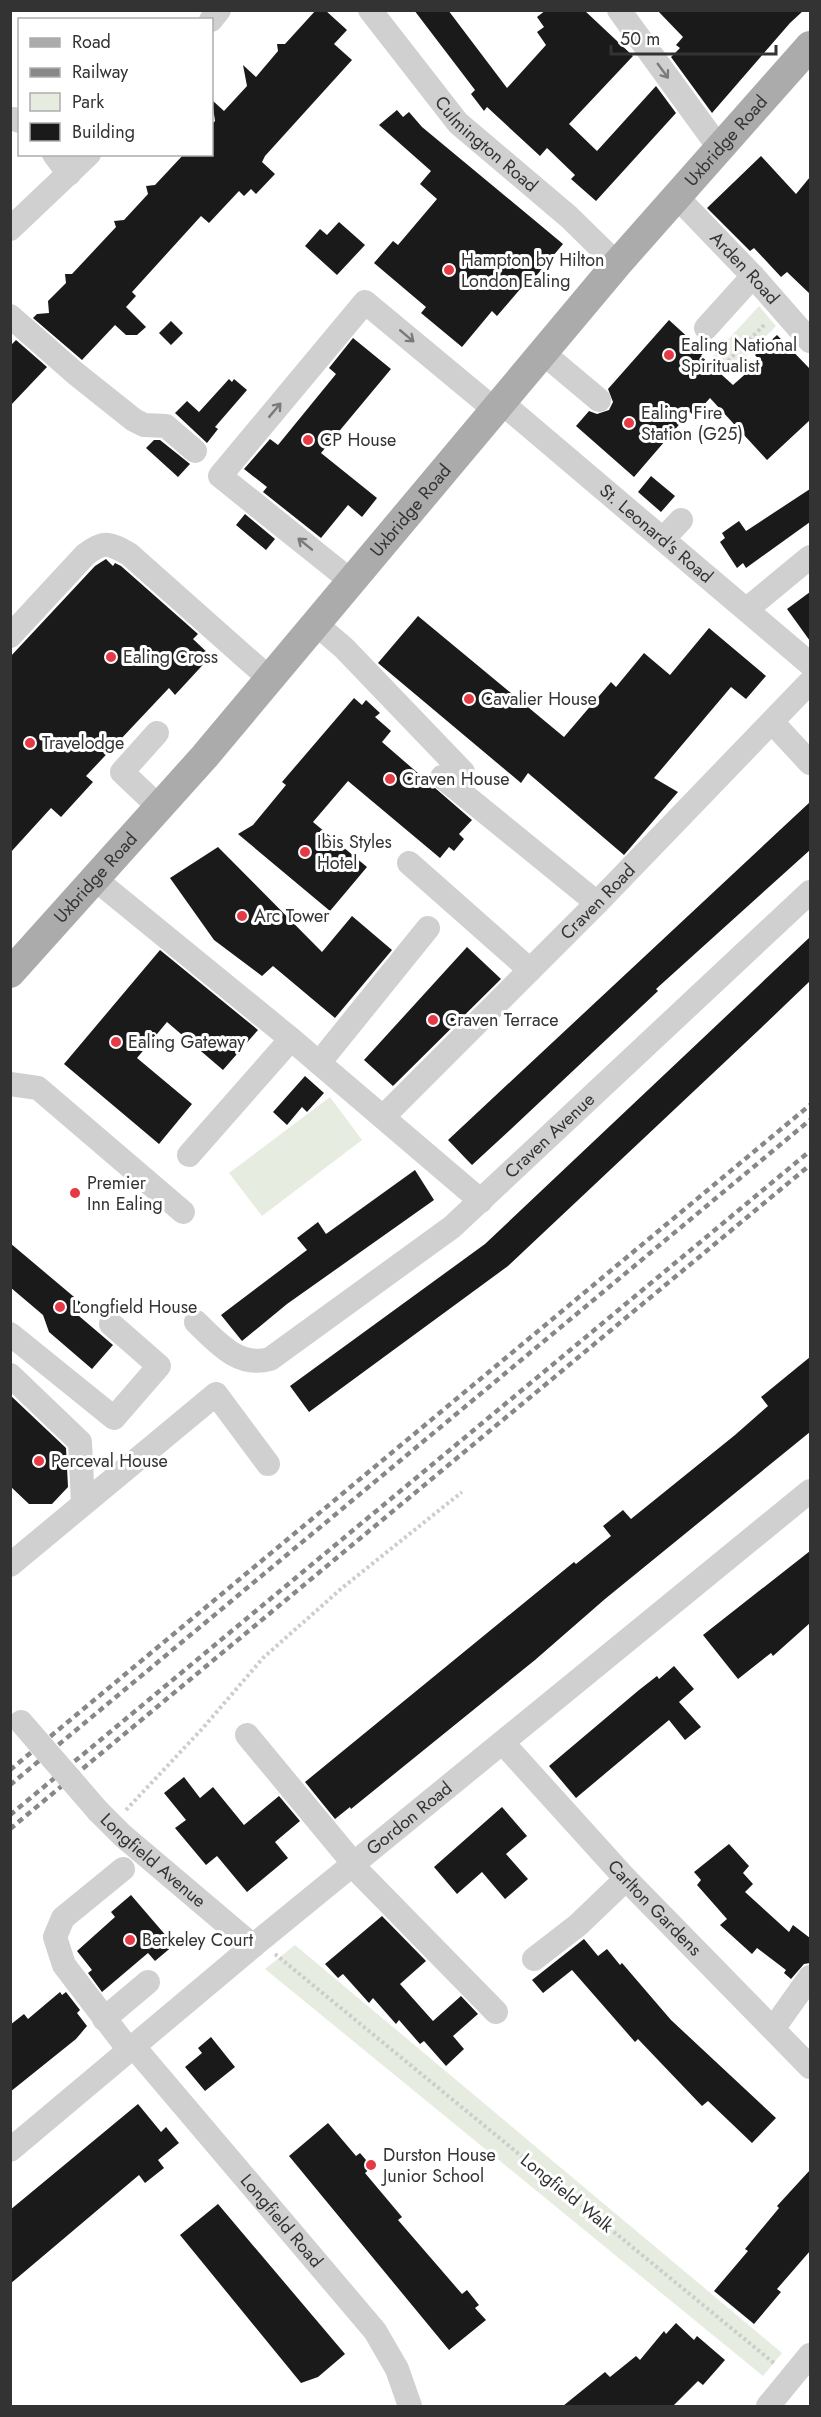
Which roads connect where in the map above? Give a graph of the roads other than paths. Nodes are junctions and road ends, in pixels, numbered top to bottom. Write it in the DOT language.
graph roads {
  1 [pos="370,10"];
  2 [pos="624,17"];
  3 [pos="810,46"];
  4 [pos="720,149"];
  5 [pos="56,156"];
  6 [pos="87,156"];
  7 [pos="69,174"];
  8 [pos="677,197"];
  9 [pos="10,229"];
  10 [pos="617,264"];
  11 [pos="753,276"];
  12 [pos="10,316"];
  13 [pos="706,328"];
  14 [pos="810,341"];
  15 [pos="543,352"];
  16 [pos="599,400"];
  17 [pos="499,406"];
  18 [pos="195,451"];
  19 [pos="681,520"];
  20 [pos="664,538"];
  21 [pos="810,557"];
  22 [pos="351,581"];
  23 [pos="747,609"];
  24 [pos="316,624"];
  25 [pos="10,636"];
  26 [pos="810,664"];
  27 [pos="271,680"];
  28 [pos="810,682"];
  29 [pos="772,722"];
  30 [pos="157,733"];
  31 [pos="810,763"];
  32 [pos="160,808"];
  33 [pos="409,863"];
  34 [pos="95,879"];
  35 [pos="810,892"];
  36 [pos="597,903"];
  37 [pos="428,928"];
  38 [pos="530,970"];
  39 [pos="10,973"];
  40 [pos="291,1039"];
  41 [pos="319,1063"];
  42 [pos="10,1084"];
  43 [pos="383,1117"];
  44 [pos="189,1155"];
  45 [pos="481,1201"];
  46 [pos="183,1212"];
  47 [pos="196,1322"];
  48 [pos="111,1324"];
  49 [pos="10,1334"];
  50 [pos="10,1375"];
  51 [pos="268,1464"];
  52 [pos="810,1491"];
  53 [pos="83,1504"];
  54 [pos="10,1564"];
  55 [pos="16,1717"];
  56 [pos="247,1735"];
  57 [pos="503,1743"];
  58 [pos="353,1864"];
  59 [pos="123,1869"];
  60 [pos="626,1879"];
  61 [pos="256,1944"];
  62 [pos="534,1959"];
  63 [pos="810,1977"];
  64 [pos="148,1982"];
  65 [pos="496,2012"];
  66 [pos="104,2019"];
  67 [pos="773,2029"];
  68 [pos="132,2049"];
  69 [pos="810,2067"];
  70 [pos="10,2150"];
  71 [pos="810,2355"];
  72 [pos="410,2406"];
  73 [pos="768,2406"];
  1 -- 10 [label="street, Culmington Road"];
  2 -- 4 [label="street, one-way"];
  3 -- 4 [label="main road, Uxbridge Road"];
  4 -- 8 [label="main road, Uxbridge Road"];
  5 -- 7 [label="street"];
  6 -- 7 [label="street"];
  7 -- 9 [label="street"];
  8 -- 10 [label="main road, Uxbridge Road"];
  8 -- 11 [label="street, Arden Road"];
  10 -- 15 [label="main road, Uxbridge Road"];
  11 -- 13 [label="street"];
  11 -- 14 [label="street, Arden Road"];
  12 -- 18 [label="street"];
  15 -- 16 [label="street"];
  15 -- 17 [label="main road, Uxbridge Road"];
  17 -- 20 [label="street, St. Leonard's Road"];
  17 -- 22 [label="main road, Uxbridge Road"];
  22 -- 17 [label="street, St. Leonard's Road, one-way"];
  19 -- 20 [label="street"];
  20 -- 23 [label="street, St. Leonard's Road"];
  21 -- 23 [label="street"];
  22 -- 24 [label="main road, Uxbridge Road"];
  23 -- 26 [label="street, St. Leonard's Road"];
  24 -- 27 [label="main road, Uxbridge Road"];
  24 -- 36 [label="street"];
  25 -- 27 [label="street"];
  27 -- 32 [label="main road, Uxbridge Road"];
  28 -- 29 [label="street, Craven Road"];
  29 -- 31 [label="street"];
  29 -- 36 [label="street, Craven Road"];
  30 -- 32 [label="street"];
  32 -- 34 [label="main road, Uxbridge Road"];
  33 -- 38 [label="street"];
  34 -- 39 [label="main road, Uxbridge Road"];
  34 -- 40 [label="street"];
  35 -- 45 [label="street, Craven Avenue"];
  36 -- 38 [label="street, Craven Road"];
  37 -- 41 [label="street"];
  38 -- 43 [label="street, Craven Road"];
  40 -- 41 [label="street"];
  40 -- 44 [label="street"];
  41 -- 43 [label="street"];
  42 -- 46 [label="street"];
  43 -- 45 [label="street"];
  45 -- 47 [label="street, Craven Avenue"];
  48 -- 49 [label="street"];
  50 -- 53 [label="street"];
  51 -- 53 [label="street"];
  52 -- 57 [label="street, Gordon Road"];
  53 -- 54 [label="street"];
  55 -- 61 [label="street, Longfield Avenue, bridge"];
  56 -- 58 [label="street"];
  57 -- 58 [label="street, Gordon Road"];
  57 -- 60 [label="street, Carlton Gardens"];
  58 -- 61 [label="street, Gordon Road"];
  58 -- 65 [label="street"];
  59 -- 66 [label="street, Longfield Road"];
  60 -- 62 [label="street"];
  60 -- 67 [label="street, Carlton Gardens"];
  61 -- 68 [label="street, Gordon Road"];
  63 -- 67 [label="street"];
  64 -- 66 [label="street"];
  66 -- 68 [label="street, Longfield Road"];
  67 -- 69 [label="street, Carlton Gardens"];
  68 -- 70 [label="street, Gordon Road"];
  68 -- 72 [label="street, Longfield Road"];
  71 -- 73 [label="street"];
}
